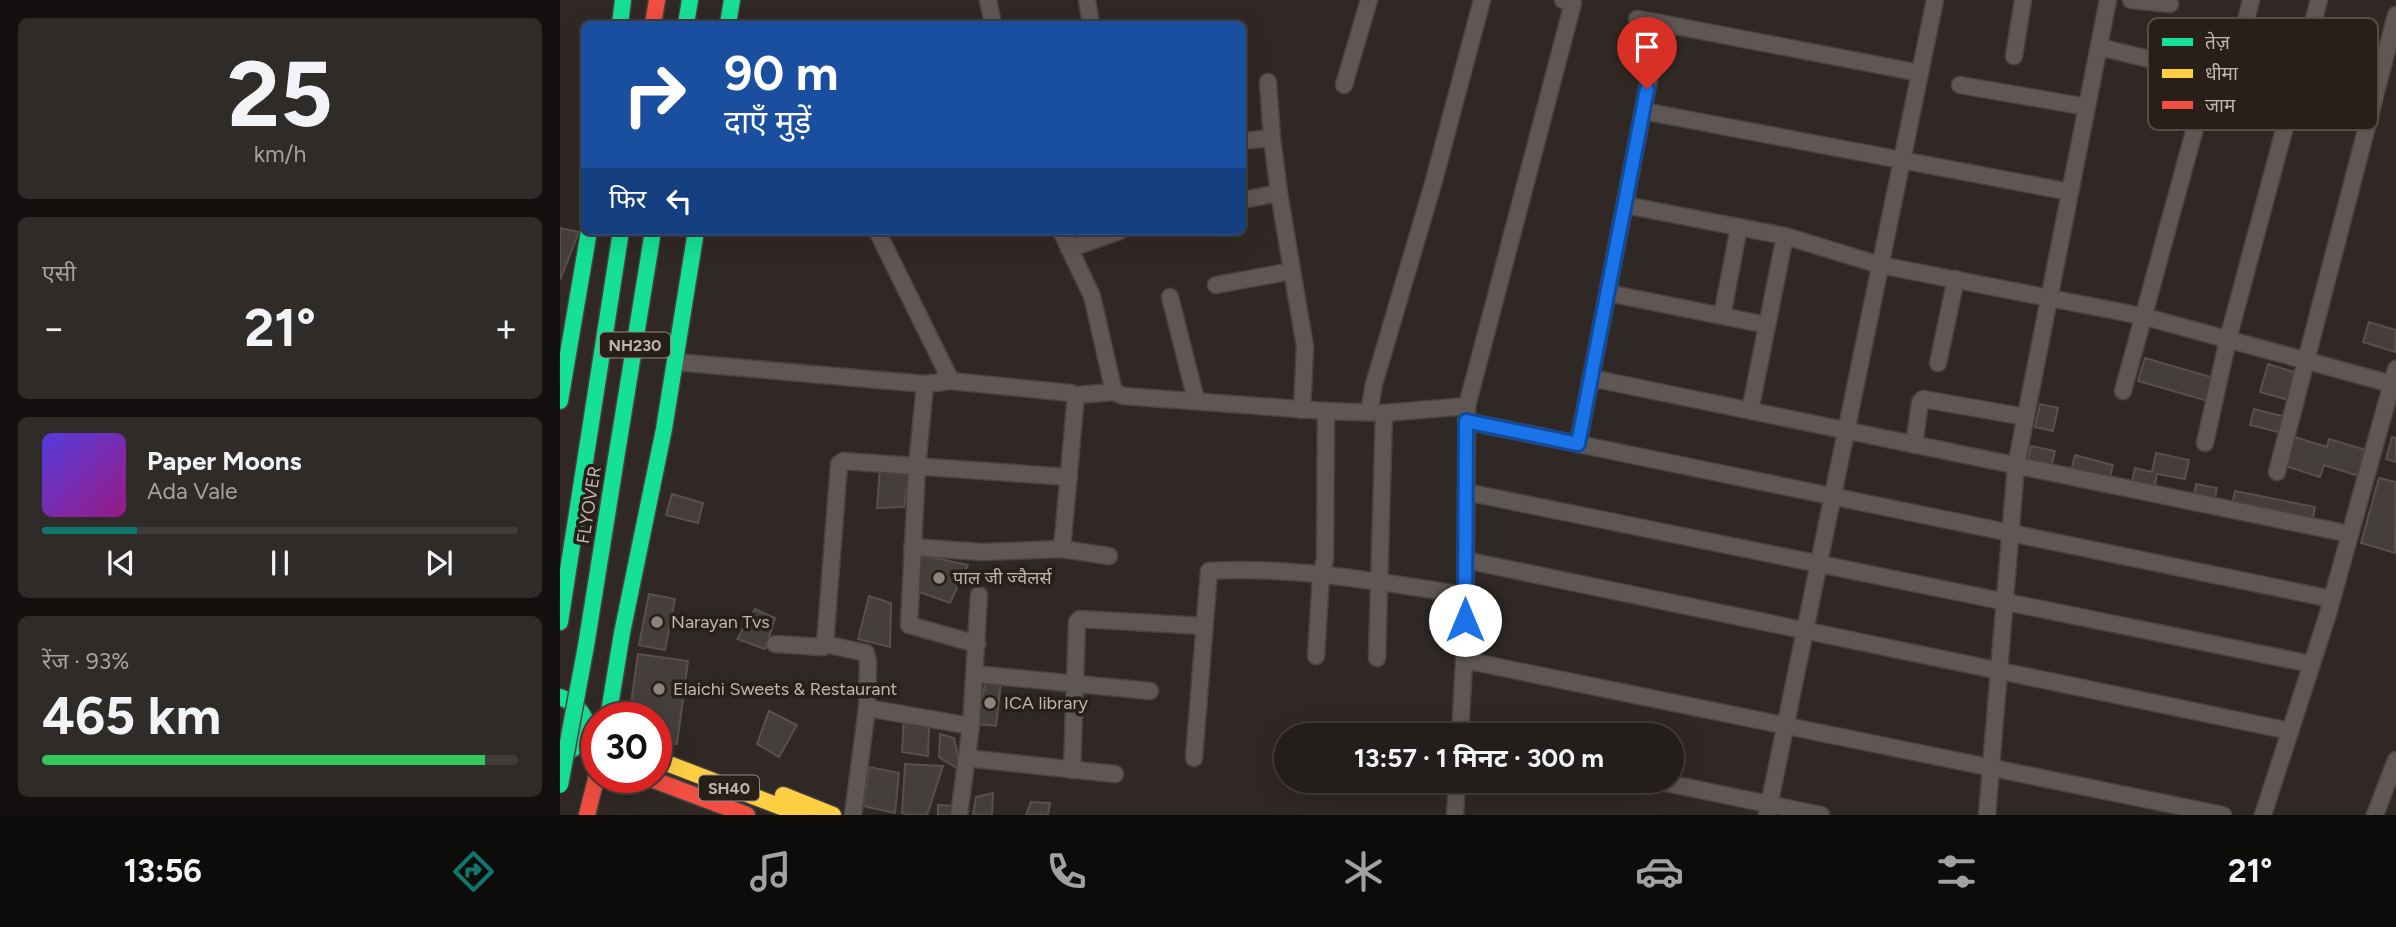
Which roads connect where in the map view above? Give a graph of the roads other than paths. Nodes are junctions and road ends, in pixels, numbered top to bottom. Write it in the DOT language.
graph roads {
  1 [pos="624,0"];
  2 [pos="657,0"];
  3 [pos="690,0"];
  4 [pos="732,0"];
  5 [pos="988,0"];
  6 [pos="1087,0"];
  7 [pos="1369,0"];
  8 [pos="1482,0"];
  9 [pos="1563,0"];
  10 [pos="1935,0"];
  11 [pos="2024,0"];
  12 [pos="2108,0"];
  13 [pos="2131,0"];
  14 [pos="2251,0"];
  15 [pos="2319,0"];
  16 [pos="2170,4"];
  17 [pos="2396,15"];
  18 [pos="2247,18"];
  19 [pos="2314,18"];
  20 [pos="1637,19"];
  21 [pos="620,21"];
  22 [pos="654,21"];
  23 [pos="686,21"];
  24 [pos="728,21"];
  25 [pos="992,21"];
  26 [pos="1090,21"];
  27 [pos="1660,23"];
  28 [pos="2099,47"];
  29 [pos="2014,56"];
  30 [pos="2148,59"];
  31 [pos="1920,73"];
  32 [pos="1268,82"];
  33 [pos="1344,85"];
  34 [pos="1960,85"];
  35 [pos="2378,86"];
  36 [pos="2087,107"];
  37 [pos="1643,111"];
  38 [pos="2284,130"];
  39 [pos="2367,130"];
  40 [pos="2194,132"];
  41 [pos="1272,138"];
  42 [pos="1246,141"];
  43 [pos="1902,160"];
  44 [pos="2070,192"];
  45 [pos="1279,193"];
  46 [pos="1246,199"];
  47 [pos="1625,205"];
  48 [pos="1739,227"];
  49 [pos="588,235"];
  50 [pos="620,235"];
  51 [pos="652,235"];
  52 [pos="695,235"];
  53 [pos="879,235"];
  54 [pos="1063,235"];
  55 [pos="1109,235"];
  56 [pos="1785,236"];
  57 [pos="1069,249"];
  58 [pos="1880,265"];
  59 [pos="1292,271"];
  60 [pos="1956,279"];
  61 [pos="1216,285"];
  62 [pos="1608,293"];
  63 [pos="1170,297"];
  64 [pos="2049,298"];
  65 [pos="1722,316"];
  66 [pos="2142,316"];
  67 [pos="1767,325"];
  68 [pos="2228,339"];
  69 [pos="2308,361"];
  70 [pos="675,362"];
  71 [pos="1938,363"];
  72 [pos="2394,376"];
  73 [pos="1591,378"];
  74 [pos="951,382"];
  75 [pos="925,384"];
  76 [pos="2123,391"];
  77 [pos="1114,393"];
  78 [pos="1076,395"];
  79 [pos="1196,400"];
  80 [pos="560,401"];
  81 [pos="1301,410"];
  82 [pos="1326,411"];
  83 [pos="1750,411"];
  84 [pos="1376,412"];
  85 [pos="1467,414"];
  86 [pos="2026,417"];
  87 [pos="1847,431"];
  88 [pos="2205,443"];
  89 [pos="1578,444"];
  90 [pos="1913,445"];
  91 [pos="2016,466"];
  92 [pos="917,467"];
  93 [pos="2277,472"];
  94 [pos="1069,477"];
  95 [pos="1466,492"];
  96 [pos="1833,496"];
  97 [pos="2011,533"];
  98 [pos="2350,534"];
  99 [pos="912,547"];
  100 [pos="1062,549"];
  101 [pos="1109,556"];
  102 [pos="1465,560"];
  103 [pos="1819,564"];
  104 [pos="1321,575"];
  105 [pos="1381,582"];
  106 [pos="1465,595"];
  107 [pos="979,596"];
  108 [pos="2332,599"];
  109 [pos="2005,602"];
  110 [pos="560,622"];
  111 [pos="1204,626"];
  112 [pos="1805,630"];
  113 [pos="775,643"];
  114 [pos="825,644"];
  115 [pos="977,644"];
  116 [pos="1316,656"];
  117 [pos="1377,658"];
  118 [pos="1464,660"];
  119 [pos="2311,664"];
  120 [pos="1999,670"];
  121 [pos="975,674"];
  122 [pos="1074,683"];
  123 [pos="1150,691"];
  124 [pos="560,697"];
  125 [pos="611,702"];
  126 [pos="867,708"];
  127 [pos="581,710"];
  128 [pos="1461,723"];
  129 [pos="971,726"];
  130 [pos="1785,726"];
  131 [pos="2290,731"];
  132 [pos="581,742"];
  133 [pos="577,748"];
  134 [pos="581,750"];
  135 [pos="560,754"];
  136 [pos="966,758"];
  137 [pos="1194,758"];
  138 [pos="2396,760"];
  139 [pos="672,765"];
  140 [pos="1991,768"];
  141 [pos="1072,770"];
  142 [pos="1115,774"];
  143 [pos="699,776"];
  144 [pos="560,785"];
  145 [pos="672,787"];
  146 [pos="1684,788"];
  147 [pos="592,793"];
  148 [pos="688,793"];
  149 [pos="1456,793"];
  150 [pos="1768,810"];
  151 [pos="587,815"];
  152 [pos="719,815"];
  153 [pos="747,815"];
  154 [pos="802,815"];
  155 [pos="834,815"];
  156 [pos="853,815"];
  157 [pos="959,815"];
  158 [pos="1455,815"];
  159 [pos="1821,815"];
  160 [pos="1987,815"];
  161 [pos="2223,815"];
  162 [pos="2263,815"];
  163 [pos="2375,815"];
  1 -- 21 [label="main road"];
  2 -- 22 [label="main road"];
  3 -- 23 [label="main road"];
  4 -- 24 [label="main road"];
  5 -- 25 [label="street"];
  6 -- 26 [label="street"];
  7 -- 33 [label="street"];
  8 -- 84 [label="street"];
  9 -- 85 [label="street"];
  10 -- 31 [label="street"];
  11 -- 29 [label="street"];
  12 -- 28 [label="street"];
  13 -- 16 [label="street"];
  14 -- 18 [label="street"];
  15 -- 19 [label="street"];
  17 -- 35 [label="street"];
  20 -- 27 [label="street"];
  27 -- 31 [label="street"];
  27 -- 37 [label="street"];
  28 -- 30 [label="street"];
  28 -- 36 [label="street"];
  31 -- 43 [label="street"];
  32 -- 41 [label="street"];
  34 -- 36 [label="street"];
  36 -- 44 [label="street"];
  37 -- 43 [label="street"];
  37 -- 47 [label="street"];
  38 -- 68 [label="street"];
  39 -- 69 [label="street"];
  40 -- 66 [label="street"];
  41 -- 42 [label="street"];
  41 -- 45 [label="street"];
  43 -- 44 [label="street"];
  43 -- 58 [label="street"];
  44 -- 64 [label="street"];
  45 -- 46 [label="street"];
  45 -- 59 [label="street"];
  47 -- 48 [label="street"];
  47 -- 62 [label="street"];
  48 -- 56 [label="street"];
  48 -- 65 [label="street"];
  49 -- 80 [label="main road"];
  50 -- 110 [label="main road, FLYOVER / NH230"];
  51 -- 144 [label="main road, FLYOVER / NH230, bridge"];
  52 -- 70 [label="main road"];
  53 -- 74 [label="street"];
  54 -- 57 [label="street"];
  55 -- 57 [label="street"];
  56 -- 58 [label="street"];
  56 -- 67 [label="street"];
  57 -- 77 [label="street"];
  58 -- 60 [label="street"];
  58 -- 87 [label="street"];
  59 -- 61 [label="street"];
  59 -- 81 [label="street"];
  60 -- 64 [label="street"];
  60 -- 71 [label="street"];
  62 -- 65 [label="street"];
  62 -- 73 [label="street"];
  63 -- 79 [label="street"];
  64 -- 66 [label="street"];
  64 -- 86 [label="street"];
  65 -- 67 [label="street"];
  66 -- 68 [label="street"];
  66 -- 76 [label="street"];
  67 -- 83 [label="street"];
  68 -- 69 [label="street"];
  68 -- 88 [label="street"];
  69 -- 72 [label="street"];
  69 -- 93 [label="street"];
  70 -- 75 [label="street"];
  70 -- 125 [label="main road"];
  72 -- 98 [label="street"];
  73 -- 83 [label="street"];
  73 -- 89 [label="street"];
  74 -- 75 [label="street"];
  74 -- 78 [label="street"];
  75 -- 92 [label="street"];
  77 -- 78 [label="street"];
  77 -- 79 [label="street"];
  78 -- 94 [label="street"];
  79 -- 81 [label="street"];
  81 -- 82 [label="street"];
  82 -- 84 [label="street"];
  82 -- 104 [label="street"];
  83 -- 87 [label="street"];
  84 -- 85 [label="street"];
  84 -- 105 [label="street"];
  85 -- 89 [label="street"];
  85 -- 95 [label="street"];
  86 -- 90 [label="street"];
  86 -- 91 [label="street"];
  87 -- 90 [label="street"];
  87 -- 96 [label="street"];
  89 -- 96 [label="street"];
  90 -- 91 [label="street"];
  91 -- 97 [label="street"];
  91 -- 98 [label="street"];
  92 -- 94 [label="street"];
  92 -- 99 [label="street"];
  92 -- 114 [label="street"];
  94 -- 100 [label="street"];
  95 -- 102 [label="street"];
  95 -- 103 [label="street"];
  96 -- 97 [label="street"];
  96 -- 103 [label="street"];
  97 -- 108 [label="street"];
  97 -- 109 [label="street"];
  98 -- 108 [label="street"];
  99 -- 100 [label="street"];
  99 -- 115 [label="street"];
  100 -- 101 [label="street"];
  102 -- 106 [label="street"];
  102 -- 112 [label="street"];
  103 -- 109 [label="street"];
  103 -- 112 [label="street"];
  104 -- 105 [label="street"];
  104 -- 111 [label="street"];
  104 -- 116 [label="street"];
  105 -- 106 [label="street"];
  105 -- 117 [label="street"];
  106 -- 118 [label="street"];
  107 -- 115 [label="street"];
  108 -- 119 [label="street"];
  109 -- 119 [label="street"];
  109 -- 120 [label="street"];
  111 -- 122 [label="street"];
  111 -- 137 [label="street"];
  112 -- 120 [label="street"];
  112 -- 130 [label="street"];
  113 -- 114 [label="street"];
  114 -- 126 [label="street"];
  115 -- 121 [label="street"];
  118 -- 128 [label="street"];
  118 -- 130 [label="street"];
  119 -- 131 [label="street"];
  120 -- 131 [label="street"];
  120 -- 140 [label="street"];
  121 -- 122 [label="street"];
  121 -- 129 [label="street"];
  122 -- 123 [label="street"];
  122 -- 141 [label="street"];
  124 -- 127 [label="main road"];
  126 -- 129 [label="street"];
  126 -- 156 [label="street"];
  129 -- 136 [label="street"];
  130 -- 140 [label="street"];
  130 -- 150 [label="street"];
  131 -- 162 [label="street"];
  132 -- 133 [label="main road"];
  133 -- 134 [label="main road"];
  133 -- 135 [label="main road"];
  136 -- 141 [label="street"];
  136 -- 157 [label="street"];
  138 -- 163 [label="street"];
  139 -- 143 [label="main road, SH40"];
  140 -- 160 [label="street"];
  140 -- 161 [label="street"];
  141 -- 142 [label="street"];
  143 -- 154 [label="main road, SH40"];
  143 -- 155 [label="main road"];
  145 -- 148 [label="main road, SH40"];
  146 -- 150 [label="street"];
  147 -- 151 [label="main road"];
  148 -- 152 [label="main road"];
  148 -- 153 [label="main road, SH40"];
  149 -- 158 [label="street"];
  150 -- 159 [label="street"];
}
